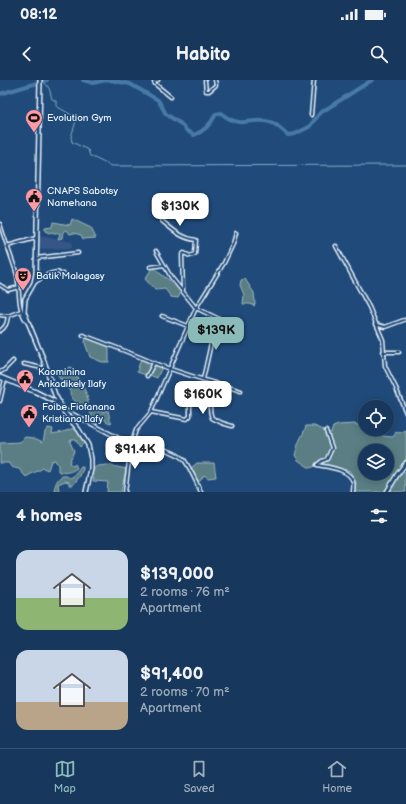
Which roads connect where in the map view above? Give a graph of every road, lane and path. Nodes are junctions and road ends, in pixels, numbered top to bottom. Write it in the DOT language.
graph roads {
  1 [pos="40,80"];
  2 [pos="158,80"];
  3 [pos="215,80"];
  4 [pos="314,80"];
  5 [pos="205,81"];
  6 [pos="171,97"];
  7 [pos="311,114"];
  8 [pos="162,221"];
  9 [pos="0,224"];
  10 [pos="236,233"];
  11 [pos="37,237"];
  12 [pos="7,246"];
  13 [pos="336,246"];
  14 [pos="156,251"];
  15 [pos="78,253"];
  16 [pos="36,258"];
  17 [pos="164,265"];
  18 [pos="150,267"];
  19 [pos="64,274"];
  20 [pos="34,283"];
  21 [pos="0,285"];
  22 [pos="19,287"];
  23 [pos="183,291"];
  24 [pos="196,308"];
  25 [pos="22,311"];
  26 [pos="0,315"];
  27 [pos="8,316"];
  28 [pos="162,316"];
  29 [pos="221,320"];
  30 [pos="404,320"];
  31 [pos="236,322"];
  32 [pos="375,324"];
  33 [pos="30,326"];
  34 [pos="188,326"];
  35 [pos="0,331"];
  36 [pos="83,335"];
  37 [pos="383,352"];
  38 [pos="399,352"];
  39 [pos="13,361"];
  40 [pos="154,363"];
  41 [pos="24,364"];
  42 [pos="170,368"];
  43 [pos="47,369"];
  44 [pos="0,372"];
  45 [pos="147,376"];
  46 [pos="0,377"];
  47 [pos="5,379"];
  48 [pos="203,379"];
  49 [pos="215,383"];
  50 [pos="241,391"];
  51 [pos="0,401"];
  52 [pos="190,403"];
  53 [pos="60,404"];
  54 [pos="62,408"];
  55 [pos="152,412"];
  56 [pos="406,413"];
  57 [pos="232,426"];
  58 [pos="326,431"];
  59 [pos="131,446"];
  60 [pos="406,463"];
  61 [pos="86,492"];
  62 [pos="125,492"];
  63 [pos="201,492"];
  64 [pos="353,492"];
  65 [pos="387,492"];
  1 -- 11 [label="main road"];
  2 -- 6 [label="street"];
  3 -- 5 [label="street"];
  4 -- 7 [label="street"];
  8 -- 23 [label="street"];
  9 -- 12 [label="street"];
  10 -- 24 [label="street"];
  11 -- 12 [label="street"];
  11 -- 16 [label="main road"];
  12 -- 22 [label="street"];
  13 -- 32 [label="street"];
  14 -- 17 [label="street"];
  15 -- 16 [label="street"];
  16 -- 20 [label="main road"];
  17 -- 18 [label="street"];
  17 -- 23 [label="street"];
  19 -- 20 [label="street"];
  20 -- 33 [label="main road"];
  21 -- 22 [label="street"];
  22 -- 25 [label="street"];
  23 -- 24 [label="street"];
  24 -- 29 [label="street"];
  24 -- 34 [label="street"];
  25 -- 27 [label="street"];
  25 -- 33 [label="street"];
  26 -- 27 [label="street"];
  27 -- 35 [label="street"];
  28 -- 34 [label="street"];
  29 -- 31 [label="street"];
  29 -- 48 [label="street"];
  30 -- 32 [label="street"];
  32 -- 37 [label="street"];
  33 -- 43 [label="main road"];
  34 -- 42 [label="street"];
  36 -- 40 [label="street"];
  37 -- 38 [label="street"];
  37 -- 56 [label="street"];
  39 -- 44 [label="street"];
  40 -- 42 [label="street"];
  40 -- 45 [label="street"];
  41 -- 43 [label="street"];
  42 -- 48 [label="street"];
  42 -- 55 [label="street"];
  43 -- 53 [label="main road"];
  46 -- 47 [label="main road"];
  47 -- 51 [label="street"];
  47 -- 53 [label="main road"];
  48 -- 49 [label="street"];
  49 -- 50 [label="street"];
  49 -- 57 [label="street"];
  52 -- 55 [label="street"];
  53 -- 54 [label="main road"];
  54 -- 59 [label="street"];
  54 -- 61 [label="main road"];
  55 -- 59 [label="street"];
  58 -- 64 [label="street"];
  59 -- 62 [label="street"];
  59 -- 63 [label="street"];
  60 -- 65 [label="main road"];
}
